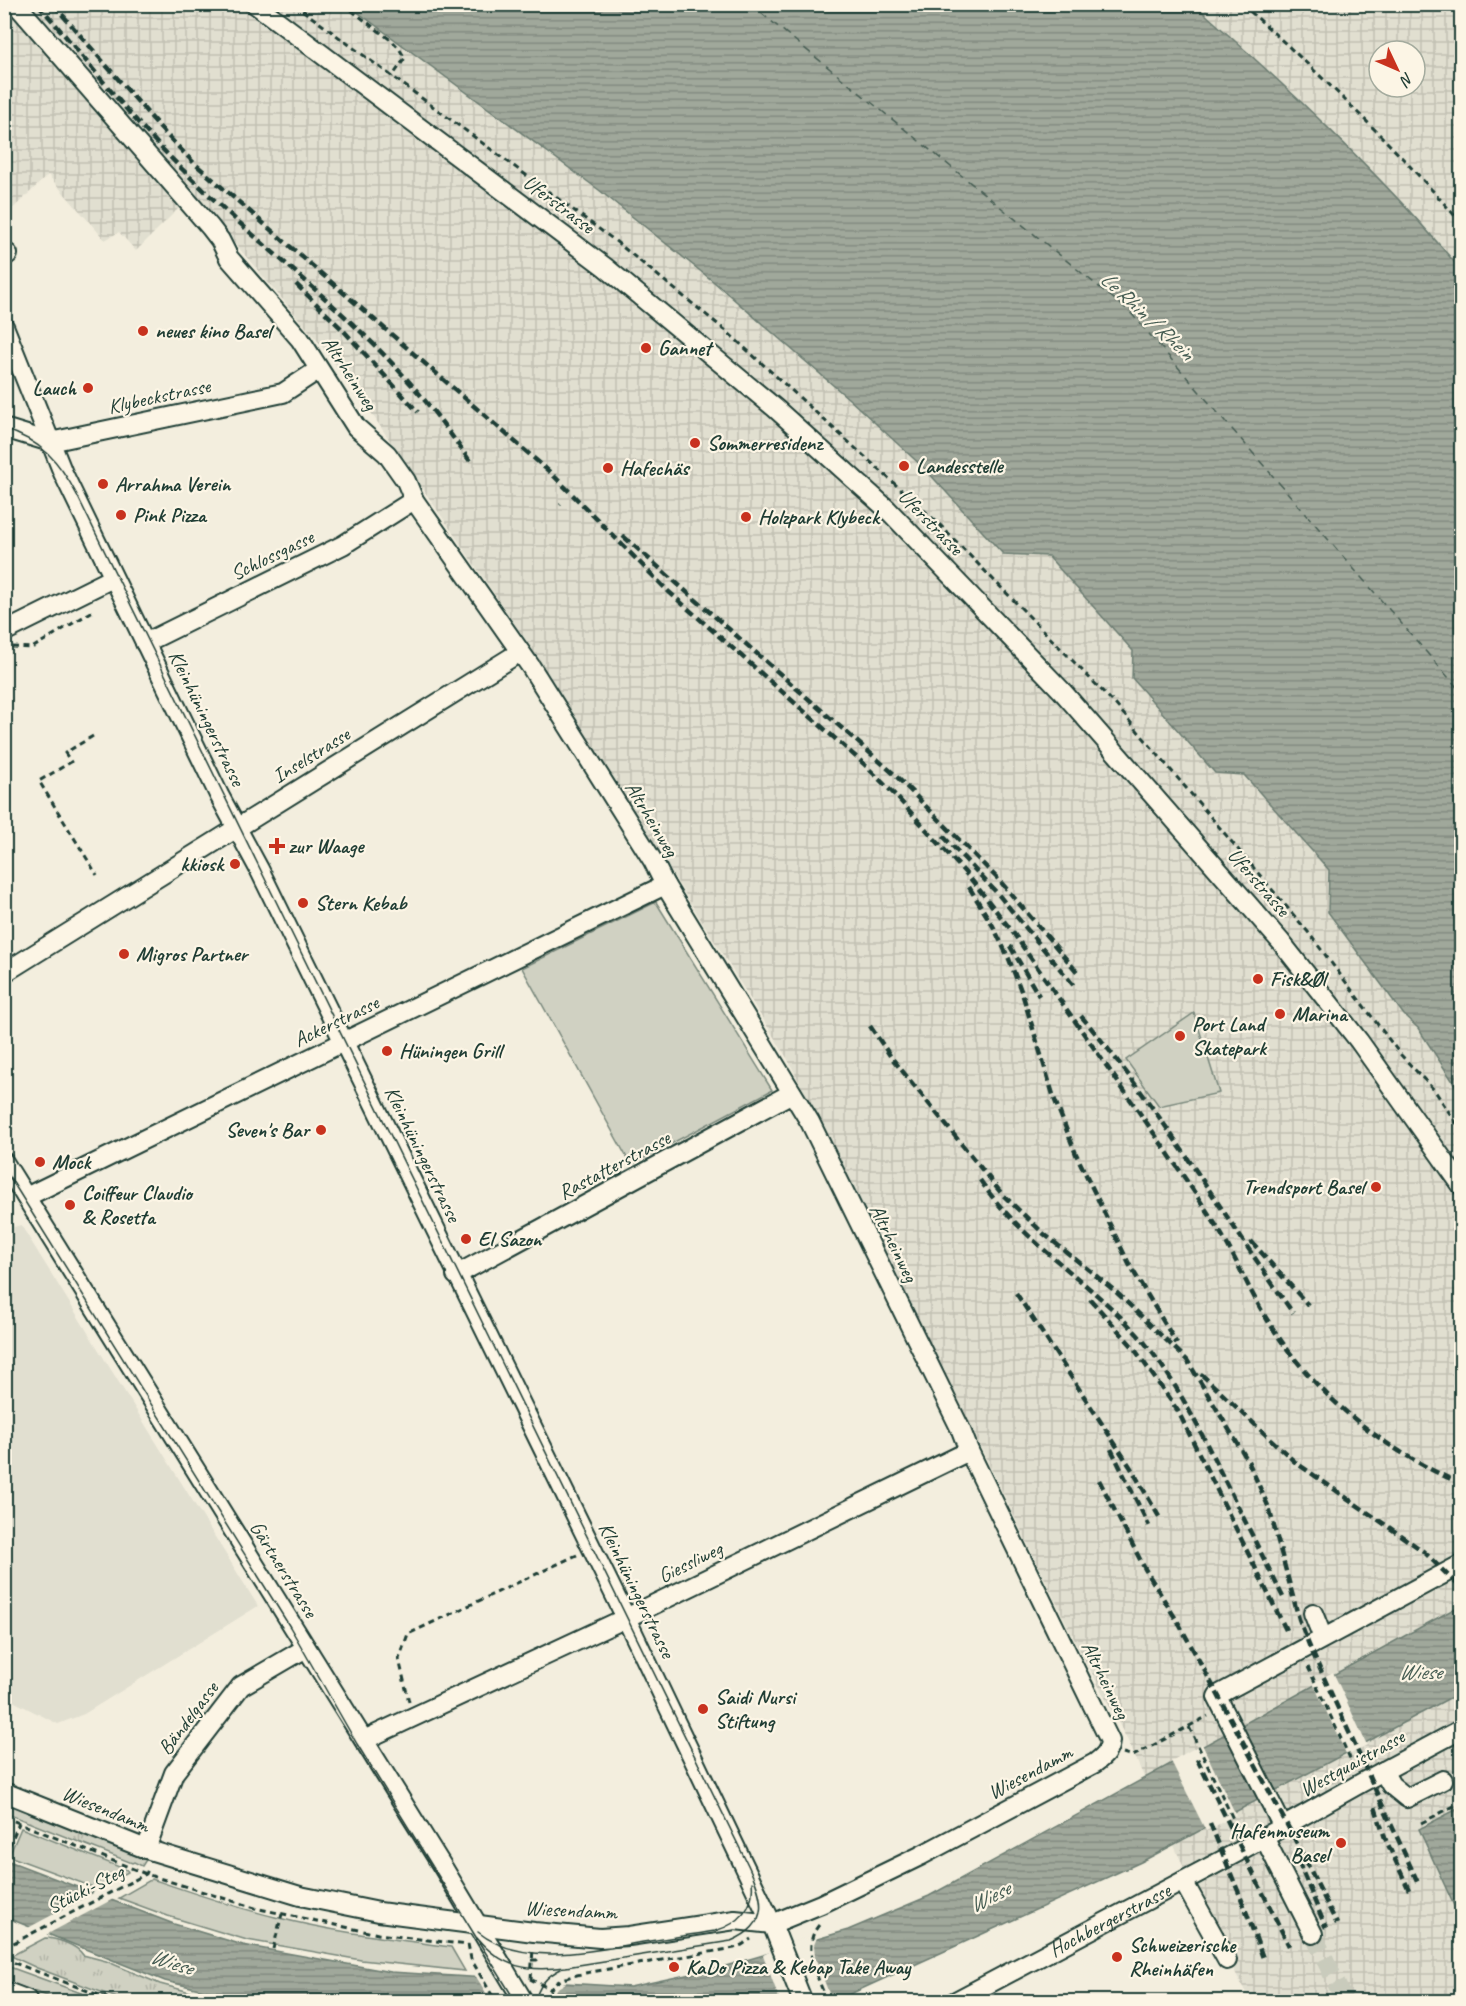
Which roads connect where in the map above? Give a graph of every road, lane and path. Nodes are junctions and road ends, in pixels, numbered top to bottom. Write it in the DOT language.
graph roads {
  1 [pos="16,4"];
  2 [pos="255,4"];
  3 [pos="343,4"];
  4 [pos="1242,4"];
  5 [pos="392,76"];
  6 [pos="1461,224"];
  7 [pos="4,326"];
  8 [pos="318,370"];
  9 [pos="4,428"];
  10 [pos="50,442"];
  11 [pos="414,500"];
  12 [pos="113,578"];
  13 [pos="93,611"];
  14 [pos="4,632"];
  15 [pos="145,643"];
  16 [pos="4,647"];
  17 [pos="520,652"];
  18 [pos="93,736"];
  19 [pos="237,828"];
  20 [pos="97,875"];
  21 [pos="665,885"];
  22 [pos="4,973"];
  23 [pos="344,1042"];
  24 [pos="792,1093"];
  25 [pos="4,1162"];
  26 [pos="1461,1186"];
  27 [pos="26,1197"];
  28 [pos="456,1275"];
  29 [pos="969,1451"];
  30 [pos="579,1555"];
  31 [pos="1461,1564"];
  32 [pos="1318,1611"];
  33 [pos="626,1618"];
  34 [pos="1328,1635"];
  35 [pos="306,1648"];
  36 [pos="1308,1669"];
  37 [pos="409,1703"];
  38 [pos="1224,1711"];
  39 [pos="1190,1729"];
  40 [pos="1461,1729"];
  41 [pos="364,1740"];
  42 [pos="1109,1748"];
  43 [pos="1352,1762"];
  44 [pos="1383,1771"];
  45 [pos="1443,1780"];
  46 [pos="4,1792"];
  47 [pos="1461,1802"];
  48 [pos="4,1817"];
  49 [pos="19,1823"];
  50 [pos="1421,1823"];
  51 [pos="1236,1826"];
  52 [pos="1283,1827"];
  53 [pos="1264,1837"];
  54 [pos="146,1849"];
  55 [pos="5,1856"];
  56 [pos="130,1867"];
  57 [pos="147,1874"];
  58 [pos="1183,1881"];
  59 [pos="282,1914"];
  60 [pos="478,1924"];
  61 [pos="816,1928"];
  62 [pos="775,1932"];
  63 [pos="1313,1934"];
  64 [pos="755,1938"];
  65 [pos="4,1948"];
  66 [pos="273,1949"];
  67 [pos="539,1958"];
  68 [pos="4,1959"];
  69 [pos="471,1959"];
  70 [pos="532,1960"];
  71 [pos="1227,1960"];
  72 [pos="531,1979"];
  73 [pos="550,1989"];
  74 [pos="4,1994"];
  75 [pos="25,2001"];
  76 [pos="117,2001"];
  77 [pos="496,2001"];
  78 [pos="524,2001"];
  79 [pos="547,2001"];
  80 [pos="803,2001"];
  81 [pos="828,2001"];
  82 [pos="954,2001"];
  1 -- 8 [label="street, Altrheinweg"];
  2 -- 26 [label="street, Uferstrasse"];
  3 -- 5 [label="path"];
  4 -- 6 [label="path"];
  7 -- 10 [label="street, Kleinhüningerstrasse"];
  8 -- 10 [label="street, Klybeckstrasse"];
  8 -- 11 [label="street, Altrheinweg"];
  9 -- 10 [label="street, Klybeckstrasse"];
  10 -- 12 [label="street, Kleinhüningerstrasse"];
  11 -- 15 [label="street, Schlossgasse"];
  11 -- 17 [label="street, Altrheinweg"];
  12 -- 14 [label="street"];
  12 -- 15 [label="street, Kleinhüningerstrasse"];
  13 -- 16 [label="path"];
  15 -- 19 [label="street, Kleinhüningerstrasse"];
  17 -- 19 [label="street, Inselstrasse"];
  17 -- 21 [label="street, Altrheinweg"];
  18 -- 20 [label="path"];
  19 -- 22 [label="street, Inselstrasse"];
  19 -- 23 [label="street, Kleinhüningerstrasse"];
  21 -- 23 [label="street, Ackerstrasse"];
  21 -- 24 [label="street, Altrheinweg"];
  23 -- 27 [label="street, Ackerstrasse"];
  23 -- 28 [label="street, Kleinhüningerstrasse"];
  24 -- 28 [label="street, Rastatterstrasse"];
  24 -- 29 [label="street, Altrheinweg"];
  25 -- 27 [label="street, Gärtnerstrasse"];
  27 -- 35 [label="street, Gärtnerstrasse"];
  28 -- 33 [label="street, Kleinhüningerstrasse"];
  29 -- 33 [label="street, Giessliweg"];
  29 -- 42 [label="street, Altrheinweg"];
  30 -- 37 [label="path"];
  31 -- 34 [label="street"];
  32 -- 34 [label="street"];
  33 -- 41 [label="street, Giessliweg"];
  33 -- 62 [label="street, Kleinhüningerstrasse"];
  34 -- 38 [label="street"];
  35 -- 41 [label="street, Gärtnerstrasse"];
  35 -- 54 [label="street, Bändelgasse"];
  36 -- 43 [label="path"];
  38 -- 39 [label="path"];
  38 -- 52 [label="street"];
  39 -- 42 [label="path"];
  39 -- 51 [label="path"];
  40 -- 44 [label="street, Westquaistrasse"];
  41 -- 60 [label="street, Gärtnerstrasse"];
  42 -- 62 [label="street, Wiesendamm"];
  44 -- 45 [label="street"];
  44 -- 52 [label="street, Westquaistrasse"];
  46 -- 54 [label="street, Wiesendamm"];
  47 -- 50 [label="path"];
  48 -- 49 [label="path"];
  49 -- 55 [label="path"];
  49 -- 56 [label="path"];
  52 -- 53 [label="street, Westquaistrasse"];
  53 -- 58 [label="street, Hochbergerstrasse"];
  53 -- 63 [label="street"];
  54 -- 60 [label="street, Wiesendamm"];
  57 -- 65 [label="path, Stücki-Steg"];
  58 -- 71 [label="street"];
  58 -- 82 [label="street, Hochbergerstrasse"];
  59 -- 66 [label="path"];
  60 -- 62 [label="street, Wiesendamm"];
  60 -- 78 [label="street, Gärtnerstrasse"];
  61 -- 81 [label="path"];
  62 -- 80 [label="street, Kleinhüningerstrasse"];
  64 -- 73 [label="path"];
  67 -- 70 [label="path"];
  68 -- 76 [label="path"];
  69 -- 77 [label="path"];
  72 -- 73 [label="path"];
  73 -- 79 [label="path"];
  74 -- 75 [label="main road"];
}
